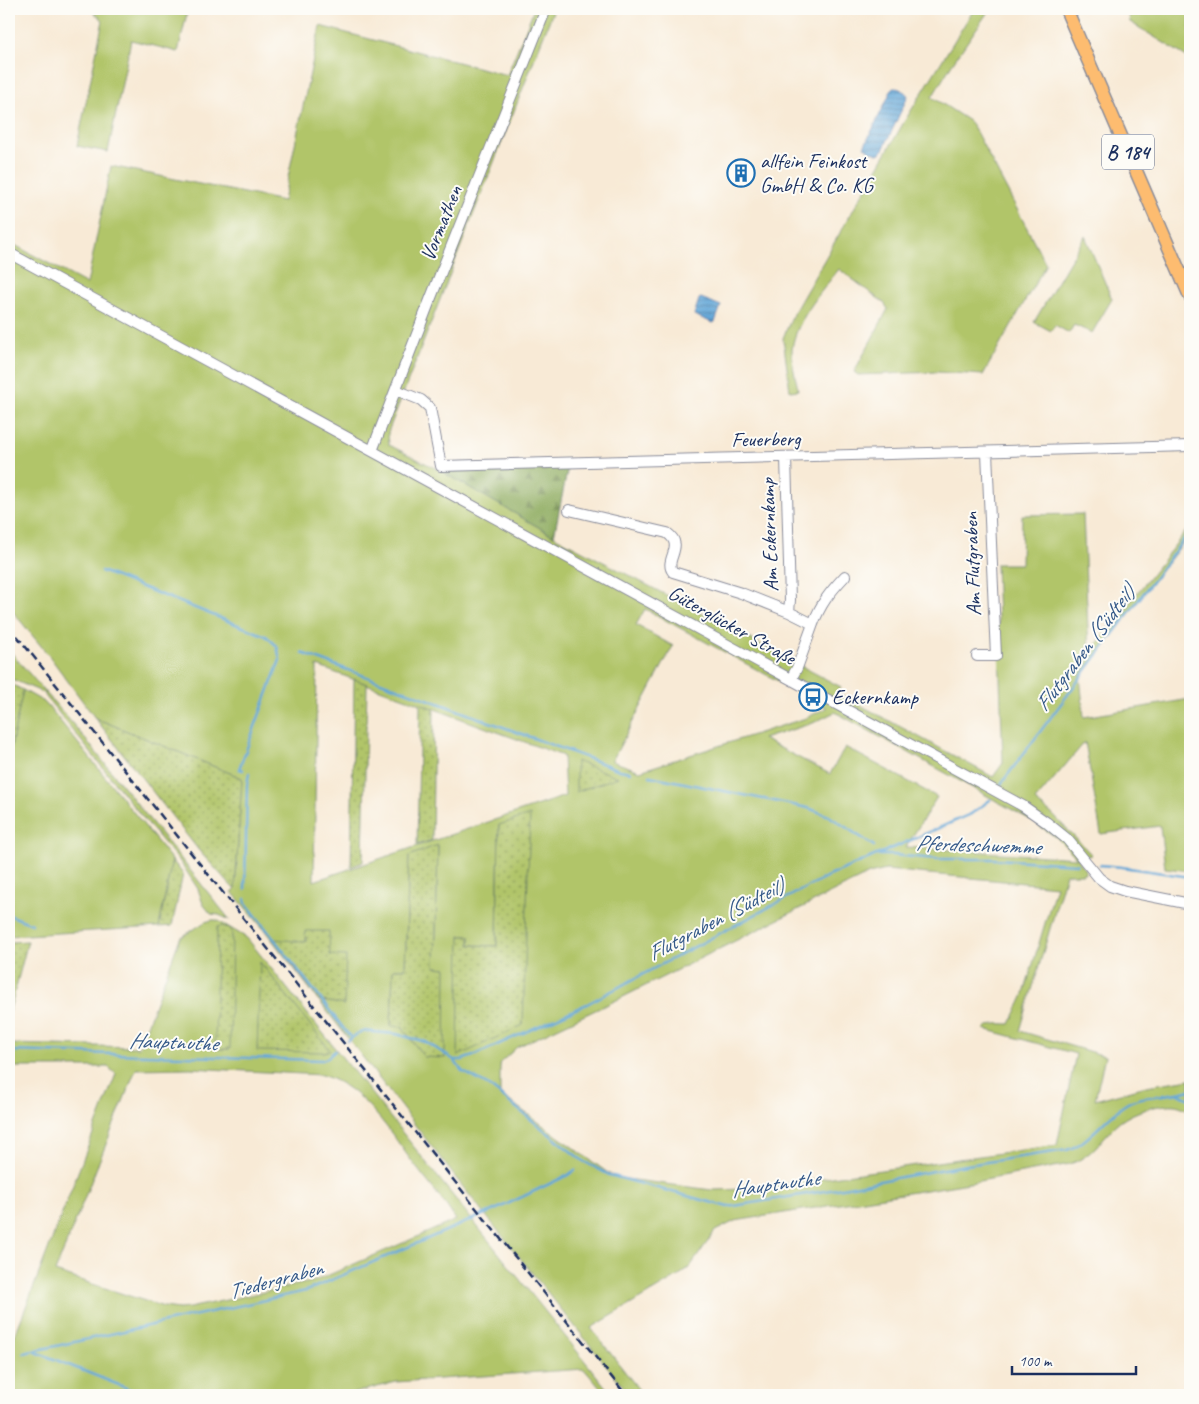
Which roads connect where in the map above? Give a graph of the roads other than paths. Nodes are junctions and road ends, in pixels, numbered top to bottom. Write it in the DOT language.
graph roads {
  1 [pos="546,9"];
  2 [pos="1066,9"];
  3 [pos="9,253"];
  4 [pos="1190,296"];
  5 [pos="396,390"];
  6 [pos="1190,446"];
  7 [pos="372,451"];
  8 [pos="987,452"];
  9 [pos="786,457"];
  10 [pos="570,510"];
  11 [pos="845,576"];
  12 [pos="789,612"];
  13 [pos="813,624"];
  14 [pos="977,656"];
  15 [pos="791,679"];
  16 [pos="1190,904"];
  1 -- 5 [label="street, Vormathen"];
  2 -- 4 [label="main road, B 184"];
  3 -- 7 [label="street, Güterglücker Straße"];
  5 -- 7 [label="street, Vormathen"];
  5 -- 9 [label="street, Feuerberg"];
  6 -- 8 [label="street, Feuerberg"];
  7 -- 15 [label="street, Güterglücker Straße"];
  8 -- 9 [label="street, Feuerberg"];
  8 -- 14 [label="street, Am Flutgraben"];
  9 -- 12 [label="street, Am Eckernkamp"];
  10 -- 12 [label="street, Am Eckernkamp"];
  11 -- 13 [label="street"];
  12 -- 13 [label="street, Am Eckernkamp"];
  13 -- 15 [label="street"];
  15 -- 16 [label="street, Güterglücker Straße"];
}
